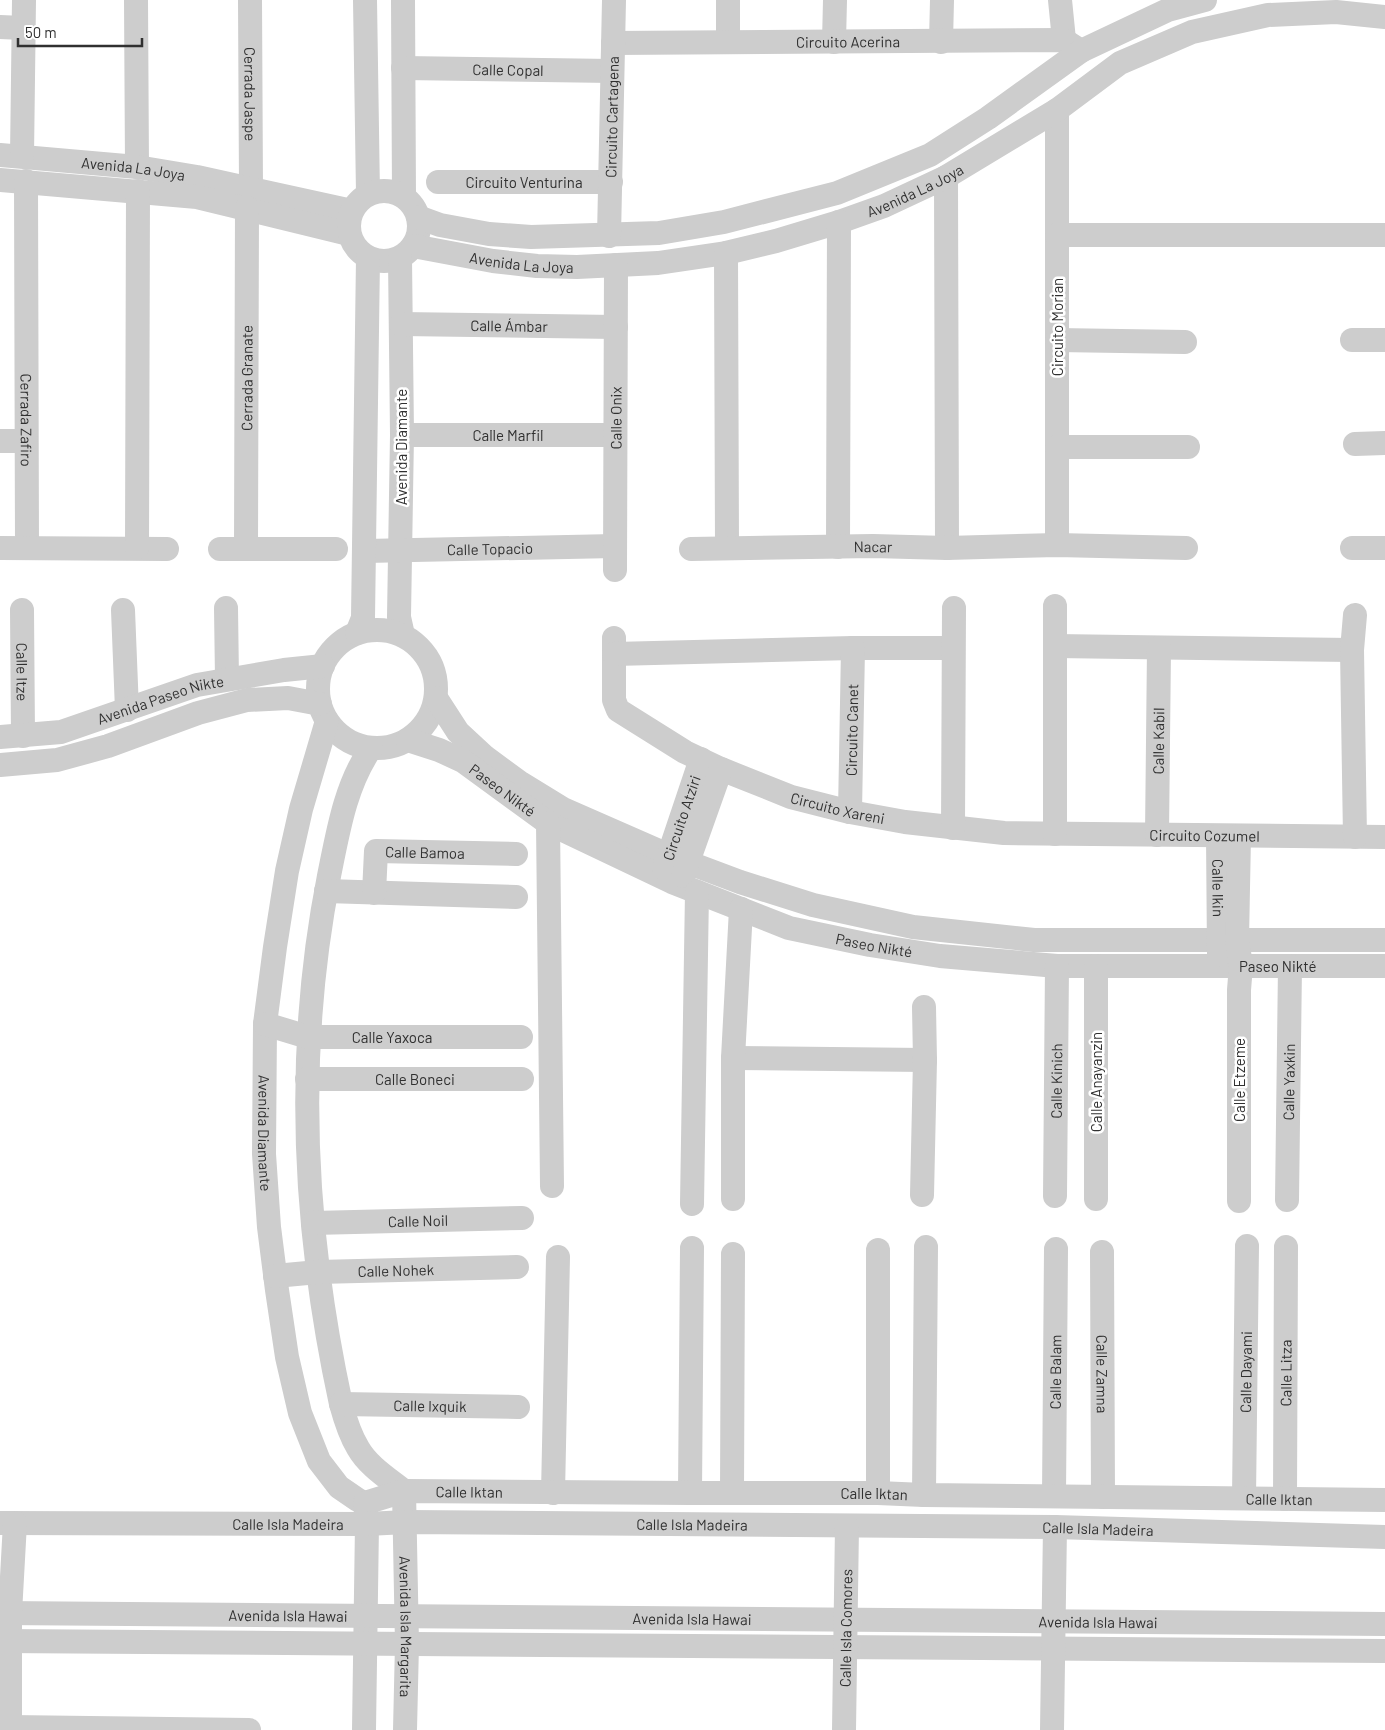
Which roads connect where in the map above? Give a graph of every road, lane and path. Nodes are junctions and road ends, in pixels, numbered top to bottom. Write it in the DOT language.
graph roads {
  1 [pos="24,0"];
  2 [pos="136,0"];
  3 [pos="250,0"];
  4 [pos="365,0"];
  5 [pos="403,0"];
  6 [pos="614,0"];
  7 [pos="728,0"];
  8 [pos="835,0"];
  9 [pos="942,0"];
  10 [pos="1060,0"];
  11 [pos="1205,0"];
  12 [pos="1385,17"];
  13 [pos="0,27"];
  14 [pos="23,28"];
  15 [pos="728,41"];
  16 [pos="834,42"];
  17 [pos="941,42"];
  18 [pos="613,43"];
  19 [pos="1072,46"];
  20 [pos="403,68"];
  21 [pos="612,71"];
  22 [pos="1056,110"];
  23 [pos="981,123"];
  24 [pos="989,150"];
  25 [pos="11,155"];
  26 [pos="137,167"];
  27 [pos="946,176"];
  28 [pos="0,180"];
  29 [pos="26,181"];
  30 [pos="438,182"];
  31 [pos="611,182"];
  32 [pos="138,191"];
  33 [pos="368,194"];
  34 [pos="404,197"];
  35 [pos="249,198"];
  36 [pos="418,217"];
  37 [pos="350,222"];
  38 [pos="839,222"];
  39 [pos="1057,235"];
  40 [pos="1385,235"];
  41 [pos="609,236"];
  42 [pos="406,252"];
  43 [pos="726,253"];
  44 [pos="368,258"];
  45 [pos="616,265"];
  46 [pos="401,324"];
  47 [pos="616,327"];
  48 [pos="1057,340"];
  49 [pos="1352,340"];
  50 [pos="1385,340"];
  51 [pos="1185,342"];
  52 [pos="402,435"];
  53 [pos="616,435"];
  54 [pos="0,440"];
  55 [pos="26,441"];
  56 [pos="1385,443"];
  57 [pos="1355,444"];
  58 [pos="1057,447"];
  59 [pos="1188,447"];
  60 [pos="1057,545"];
  61 [pos="615,546"];
  62 [pos="838,547"];
  63 [pos="0,548"];
  64 [pos="27,548"];
  65 [pos="137,548"];
  66 [pos="220,548"];
  67 [pos="246,548"];
  68 [pos="727,548"];
  69 [pos="947,548"];
  70 [pos="1186,548"];
  71 [pos="1352,548"];
  72 [pos="1385,548"];
  73 [pos="167,549"];
  74 [pos="336,549"];
  75 [pos="690,549"];
  76 [pos="365,550"];
  77 [pos="401,550"];
  78 [pos="615,570"];
  79 [pos="1055,606"];
  80 [pos="226,608"];
  81 [pos="954,608"];
  82 [pos="22,610"];
  83 [pos="123,610"];
  84 [pos="1355,615"];
  85 [pos="357,633"];
  86 [pos="403,635"];
  87 [pos="1055,646"];
  88 [pos="853,648"];
  89 [pos="953,648"];
  90 [pos="1159,648"];
  91 [pos="1352,650"];
  92 [pos="323,666"];
  93 [pos="227,679"];
  94 [pos="436,698"];
  95 [pos="126,710"];
  96 [pos="324,713"];
  97 [pos="11,736"];
  98 [pos="408,740"];
  99 [pos="371,748"];
  100 [pos="711,764"];
  101 [pos="0,765"];
  102 [pos="850,812"];
  103 [pos="548,823"];
  104 [pos="953,828"];
  105 [pos="1055,834"];
  106 [pos="1157,835"];
  107 [pos="1228,836"];
  108 [pos="1355,837"];
  109 [pos="1385,837"];
  110 [pos="516,854"];
  111 [pos="679,874"];
  112 [pos="326,891"];
  113 [pos="374,893"];
  114 [pos="516,897"];
  115 [pos="741,909"];
  116 [pos="1227,940"];
  117 [pos="1385,940"];
  118 [pos="1058,966"];
  119 [pos="1096,966"];
  120 [pos="1230,966"];
  121 [pos="1290,966"];
  122 [pos="1385,966"];
  123 [pos="924,1007"];
  124 [pos="265,1024"];
  125 [pos="308,1037"];
  126 [pos="521,1037"];
  127 [pos="733,1058"];
  128 [pos="925,1060"];
  129 [pos="522,1079"];
  130 [pos="307,1080"];
  131 [pos="552,1186"];
  132 [pos="922,1195"];
  133 [pos="1055,1196"];
  134 [pos="733,1199"];
  135 [pos="1096,1199"];
  136 [pos="1239,1200"];
  137 [pos="1287,1200"];
  138 [pos="692,1204"];
  139 [pos="522,1218"];
  140 [pos="313,1223"];
  141 [pos="1247,1246"];
  142 [pos="926,1247"];
  143 [pos="1286,1247"];
  144 [pos="692,1248"];
  145 [pos="1056,1249"];
  146 [pos="878,1250"];
  147 [pos="1102,1252"];
  148 [pos="733,1254"];
  149 [pos="558,1257"];
  150 [pos="517,1267"];
  151 [pos="318,1272"];
  152 [pos="275,1276"];
  153 [pos="341,1404"];
  154 [pos="518,1407"];
  155 [pos="404,1491"];
  156 [pos="553,1493"];
  157 [pos="690,1493"];
  158 [pos="732,1493"];
  159 [pos="878,1493"];
  160 [pos="924,1495"];
  161 [pos="1054,1496"];
  162 [pos="1103,1496"];
  163 [pos="1244,1498"];
  164 [pos="1285,1498"];
  165 [pos="1385,1500"];
  166 [pos="366,1514"];
  167 [pos="406,1522"];
  168 [pos="7,1523"];
  169 [pos="847,1526"];
  170 [pos="1055,1527"];
  171 [pos="1385,1537"];
  172 [pos="5,1613"];
  173 [pos="365,1615"];
  174 [pos="406,1616"];
  175 [pos="845,1620"];
  176 [pos="1054,1622"];
  177 [pos="1385,1624"];
  178 [pos="5,1641"];
  179 [pos="365,1644"];
  180 [pos="408,1644"];
  181 [pos="845,1647"];
  182 [pos="1053,1648"];
  183 [pos="1385,1651"];
  184 [pos="10,1729"];
  185 [pos="98,1729"];
  186 [pos="248,1730"];
  187 [pos="364,1730"];
  188 [pos="396,1730"];
  189 [pos="405,1730"];
  190 [pos="414,1730"];
  191 [pos="844,1730"];
  192 [pos="1052,1730"];
  1 -- 14 [label="street"];
  2 -- 26 [label="street"];
  3 -- 35 [label="street, Cerrada Jaspe"];
  4 -- 33 [label="street"];
  5 -- 20 [label="street"];
  6 -- 18 [label="street, Circuito Cartagena"];
  7 -- 15 [label="street"];
  8 -- 16 [label="street"];
  9 -- 17 [label="street"];
  10 -- 19 [label="street"];
  11 -- 19 [label="street, Avenida La Joya"];
  12 -- 22 [label="street, Avenida La Joya"];
  13 -- 14 [label="street"];
  14 -- 25 [label="street"];
  15 -- 16 [label="street, Circuito Acerina"];
  15 -- 18 [label="street, Circuito Acerina"];
  16 -- 17 [label="street, Circuito Acerina"];
  17 -- 19 [label="street, Circuito Acerina"];
  18 -- 21 [label="street, Circuito Cartagena"];
  19 -- 23 [label="street, Avenida La Joya"];
  20 -- 21 [label="street, Calle Copal"];
  20 -- 34 [label="street"];
  21 -- 31 [label="street, Circuito Cartagena"];
  22 -- 24 [label="street, Avenida La Joya"];
  22 -- 39 [label="street, Circuito Morian"];
  23 -- 24 [label="street"];
  23 -- 41 [label="street, Avenida La Joya"];
  24 -- 27 [label="street, Avenida La Joya"];
  25 -- 26 [label="street, Avenida La Joya"];
  26 -- 35 [label="street, Avenida La Joya"];
  27 -- 38 [label="street, Avenida La Joya"];
  27 -- 69 [label="street"];
  28 -- 29 [label="street, Avenida La Joya"];
  29 -- 32 [label="street, Avenida La Joya"];
  29 -- 55 [label="street, Cerrada Zafiro"];
  30 -- 31 [label="street, Circuito Venturina"];
  31 -- 41 [label="street, Circuito Cartagena"];
  32 -- 35 [label="street, Avenida La Joya"];
  32 -- 65 [label="street"];
  33 -- 34 [label="street"];
  33 -- 37 [label="street"];
  34 -- 36 [label="street"];
  35 -- 37 [label="street, Avenida La Joya"];
  35 -- 67 [label="street, Cerrada Granate"];
  36 -- 41 [label="street, Avenida La Joya"];
  36 -- 42 [label="street"];
  37 -- 44 [label="street"];
  38 -- 43 [label="street, Avenida La Joya"];
  38 -- 62 [label="street"];
  39 -- 40 [label="street"];
  39 -- 48 [label="street, Circuito Morian"];
  42 -- 44 [label="street"];
  42 -- 45 [label="street, Avenida La Joya"];
  42 -- 46 [label="street, Avenida Diamante"];
  43 -- 45 [label="street, Avenida La Joya"];
  43 -- 68 [label="street"];
  44 -- 76 [label="street"];
  45 -- 47 [label="street, Calle Onix"];
  46 -- 47 [label="street, Calle Ámbar"];
  46 -- 52 [label="street, Avenida Diamante"];
  47 -- 53 [label="street, Calle Onix"];
  48 -- 51 [label="street"];
  48 -- 58 [label="street, Circuito Morian"];
  49 -- 50 [label="street"];
  52 -- 53 [label="street, Calle Marfil"];
  52 -- 77 [label="street, Avenida Diamante"];
  53 -- 61 [label="street, Calle Onix"];
  54 -- 55 [label="street"];
  55 -- 64 [label="street, Cerrada Zafiro"];
  56 -- 57 [label="street"];
  58 -- 59 [label="street"];
  58 -- 60 [label="street, Circuito Morian"];
  60 -- 69 [label="street, Nacar"];
  60 -- 70 [label="street, Nacar"];
  61 -- 77 [label="street, Calle Topacio"];
  61 -- 78 [label="street, Calle Onix"];
  62 -- 68 [label="street, Nacar"];
  62 -- 69 [label="street, Nacar"];
  63 -- 64 [label="street"];
  64 -- 65 [label="street"];
  65 -- 73 [label="street"];
  66 -- 67 [label="street"];
  67 -- 74 [label="street"];
  68 -- 75 [label="street, Nacar"];
  71 -- 72 [label="street"];
  76 -- 77 [label="street, Calle Topacio"];
  76 -- 85 [label="street"];
  77 -- 86 [label="street, Avenida Diamante"];
  79 -- 87 [label="street"];
  80 -- 93 [label="street"];
  81 -- 89 [label="street"];
  82 -- 97 [label="street, Calle Itze"];
  83 -- 95 [label="street"];
  84 -- 91 [label="street"];
  85 -- 86 [label="street"];
  85 -- 92 [label="street"];
  86 -- 94 [label="street"];
  87 -- 90 [label="street"];
  87 -- 105 [label="street"];
  88 -- 89 [label="street, Circuito Xareni"];
  88 -- 100 [label="street, Circuito Xareni"];
  88 -- 102 [label="street, Circuito Canet"];
  89 -- 104 [label="street"];
  90 -- 91 [label="street"];
  90 -- 106 [label="street, Calle Kabil"];
  91 -- 108 [label="street"];
  92 -- 93 [label="street, Avenida Paseo Nikte"];
  92 -- 96 [label="street"];
  93 -- 95 [label="street, Avenida Paseo Nikte"];
  94 -- 98 [label="street"];
  94 -- 111 [label="street, Paseo Nikté"];
  95 -- 97 [label="street, Avenida Paseo Nikte"];
  96 -- 99 [label="street"];
  96 -- 101 [label="street, Avenida Paseo Nikte"];
  96 -- 124 [label="street, Avenida Diamante"];
  98 -- 99 [label="street"];
  98 -- 103 [label="street, Paseo Nikté"];
  99 -- 112 [label="street"];
  100 -- 102 [label="street, Circuito Xareni"];
  100 -- 111 [label="street, Circuito Atziri"];
  102 -- 104 [label="street, Circuito Xareni"];
  103 -- 111 [label="street, Paseo Nikté"];
  103 -- 131 [label="street"];
  104 -- 105 [label="street, Circuito Cozumel"];
  105 -- 106 [label="street, Circuito Cozumel"];
  106 -- 107 [label="street, Circuito Cozumel"];
  107 -- 108 [label="street, Circuito Cozumel"];
  107 -- 116 [label="street, Calle Ikin"];
  108 -- 109 [label="street, Circuito Cozumel"];
  110 -- 113 [label="street, Calle Bamoa"];
  111 -- 115 [label="street, Paseo Nikté"];
  111 -- 116 [label="street, Paseo Nikté"];
  111 -- 138 [label="street, Circuito Atziri"];
  112 -- 113 [label="street"];
  112 -- 125 [label="street"];
  113 -- 114 [label="street"];
  115 -- 118 [label="street, Paseo Nikté"];
  115 -- 127 [label="street"];
  116 -- 117 [label="street, Paseo Nikté"];
  116 -- 120 [label="street, Calle Ikin"];
  118 -- 119 [label="street, Paseo Nikté"];
  118 -- 133 [label="street, Calle Kinich"];
  119 -- 120 [label="street, Paseo Nikté"];
  119 -- 135 [label="street, Calle Anayanzin"];
  120 -- 121 [label="street, Paseo Nikté"];
  120 -- 136 [label="street, Calle Etzeme"];
  121 -- 122 [label="street, Paseo Nikté"];
  121 -- 137 [label="street, Calle Yaxkin"];
  123 -- 128 [label="street"];
  124 -- 125 [label="street, Calle Yaxoca"];
  124 -- 152 [label="street, Avenida Diamante"];
  125 -- 126 [label="street, Calle Yaxoca"];
  125 -- 130 [label="street"];
  127 -- 128 [label="street"];
  127 -- 134 [label="street"];
  128 -- 132 [label="street"];
  129 -- 130 [label="street, Calle Boneci"];
  130 -- 140 [label="street"];
  139 -- 140 [label="street, Calle Noil"];
  140 -- 151 [label="street"];
  141 -- 163 [label="street, Calle Dayami"];
  142 -- 160 [label="street"];
  143 -- 164 [label="street, Calle Litza"];
  144 -- 157 [label="street"];
  145 -- 161 [label="street, Calle Balam"];
  146 -- 159 [label="street"];
  147 -- 162 [label="street, Calle Zamna"];
  148 -- 158 [label="street"];
  149 -- 156 [label="street"];
  150 -- 151 [label="street, Calle Nohek"];
  151 -- 152 [label="street, Calle Nohek"];
  151 -- 153 [label="street"];
  152 -- 166 [label="street, Avenida Diamante"];
  153 -- 154 [label="street, Calle Ixquik"];
  153 -- 155 [label="street"];
  155 -- 156 [label="street, Calle Iktan"];
  155 -- 166 [label="street, Calle Iktan"];
  155 -- 167 [label="street"];
  156 -- 157 [label="street, Calle Iktan"];
  157 -- 158 [label="street, Calle Iktan"];
  158 -- 159 [label="street, Calle Iktan"];
  159 -- 160 [label="street, Calle Iktan"];
  160 -- 161 [label="street, Calle Iktan"];
  161 -- 162 [label="street, Calle Iktan"];
  162 -- 163 [label="street, Calle Iktan"];
  163 -- 164 [label="street, Calle Iktan"];
  164 -- 165 [label="street, Calle Iktan"];
  166 -- 167 [label="street, Calle Isla Madeira"];
  166 -- 168 [label="street, Calle Isla Madeira"];
  166 -- 173 [label="street"];
  167 -- 169 [label="street, Calle Isla Madeira"];
  167 -- 174 [label="street, Avenida Isla Margarita"];
  168 -- 172 [label="street"];
  169 -- 170 [label="street, Calle Isla Madeira"];
  169 -- 175 [label="street, Calle Isla Comores"];
  170 -- 171 [label="street, Calle Isla Madeira"];
  170 -- 176 [label="street"];
  172 -- 173 [label="street, Avenida Isla Hawai"];
  172 -- 178 [label="street"];
  173 -- 174 [label="street, Avenida Isla Hawai"];
  173 -- 179 [label="street"];
  174 -- 175 [label="street, Avenida Isla Hawai"];
  174 -- 180 [label="street, Avenida Isla Margarita"];
  175 -- 176 [label="street, Avenida Isla Hawai"];
  175 -- 181 [label="street, Calle Isla Comores"];
  176 -- 177 [label="street, Avenida Isla Hawai"];
  176 -- 182 [label="street"];
  178 -- 179 [label="street, Avenida Isla Hawai"];
  178 -- 184 [label="street"];
  179 -- 180 [label="street, Avenida Isla Hawai"];
  179 -- 187 [label="street"];
  180 -- 181 [label="street, Avenida Isla Hawai"];
  180 -- 189 [label="street, Avenida Isla Margarita"];
  181 -- 182 [label="street, Avenida Isla Hawai"];
  181 -- 191 [label="street, Calle Isla Comores"];
  182 -- 183 [label="street, Avenida Isla Hawai"];
  182 -- 192 [label="street"];
  184 -- 185 [label="street"];
  185 -- 186 [label="street"];
  188 -- 189 [label="street"];
  189 -- 190 [label="street"];
}
